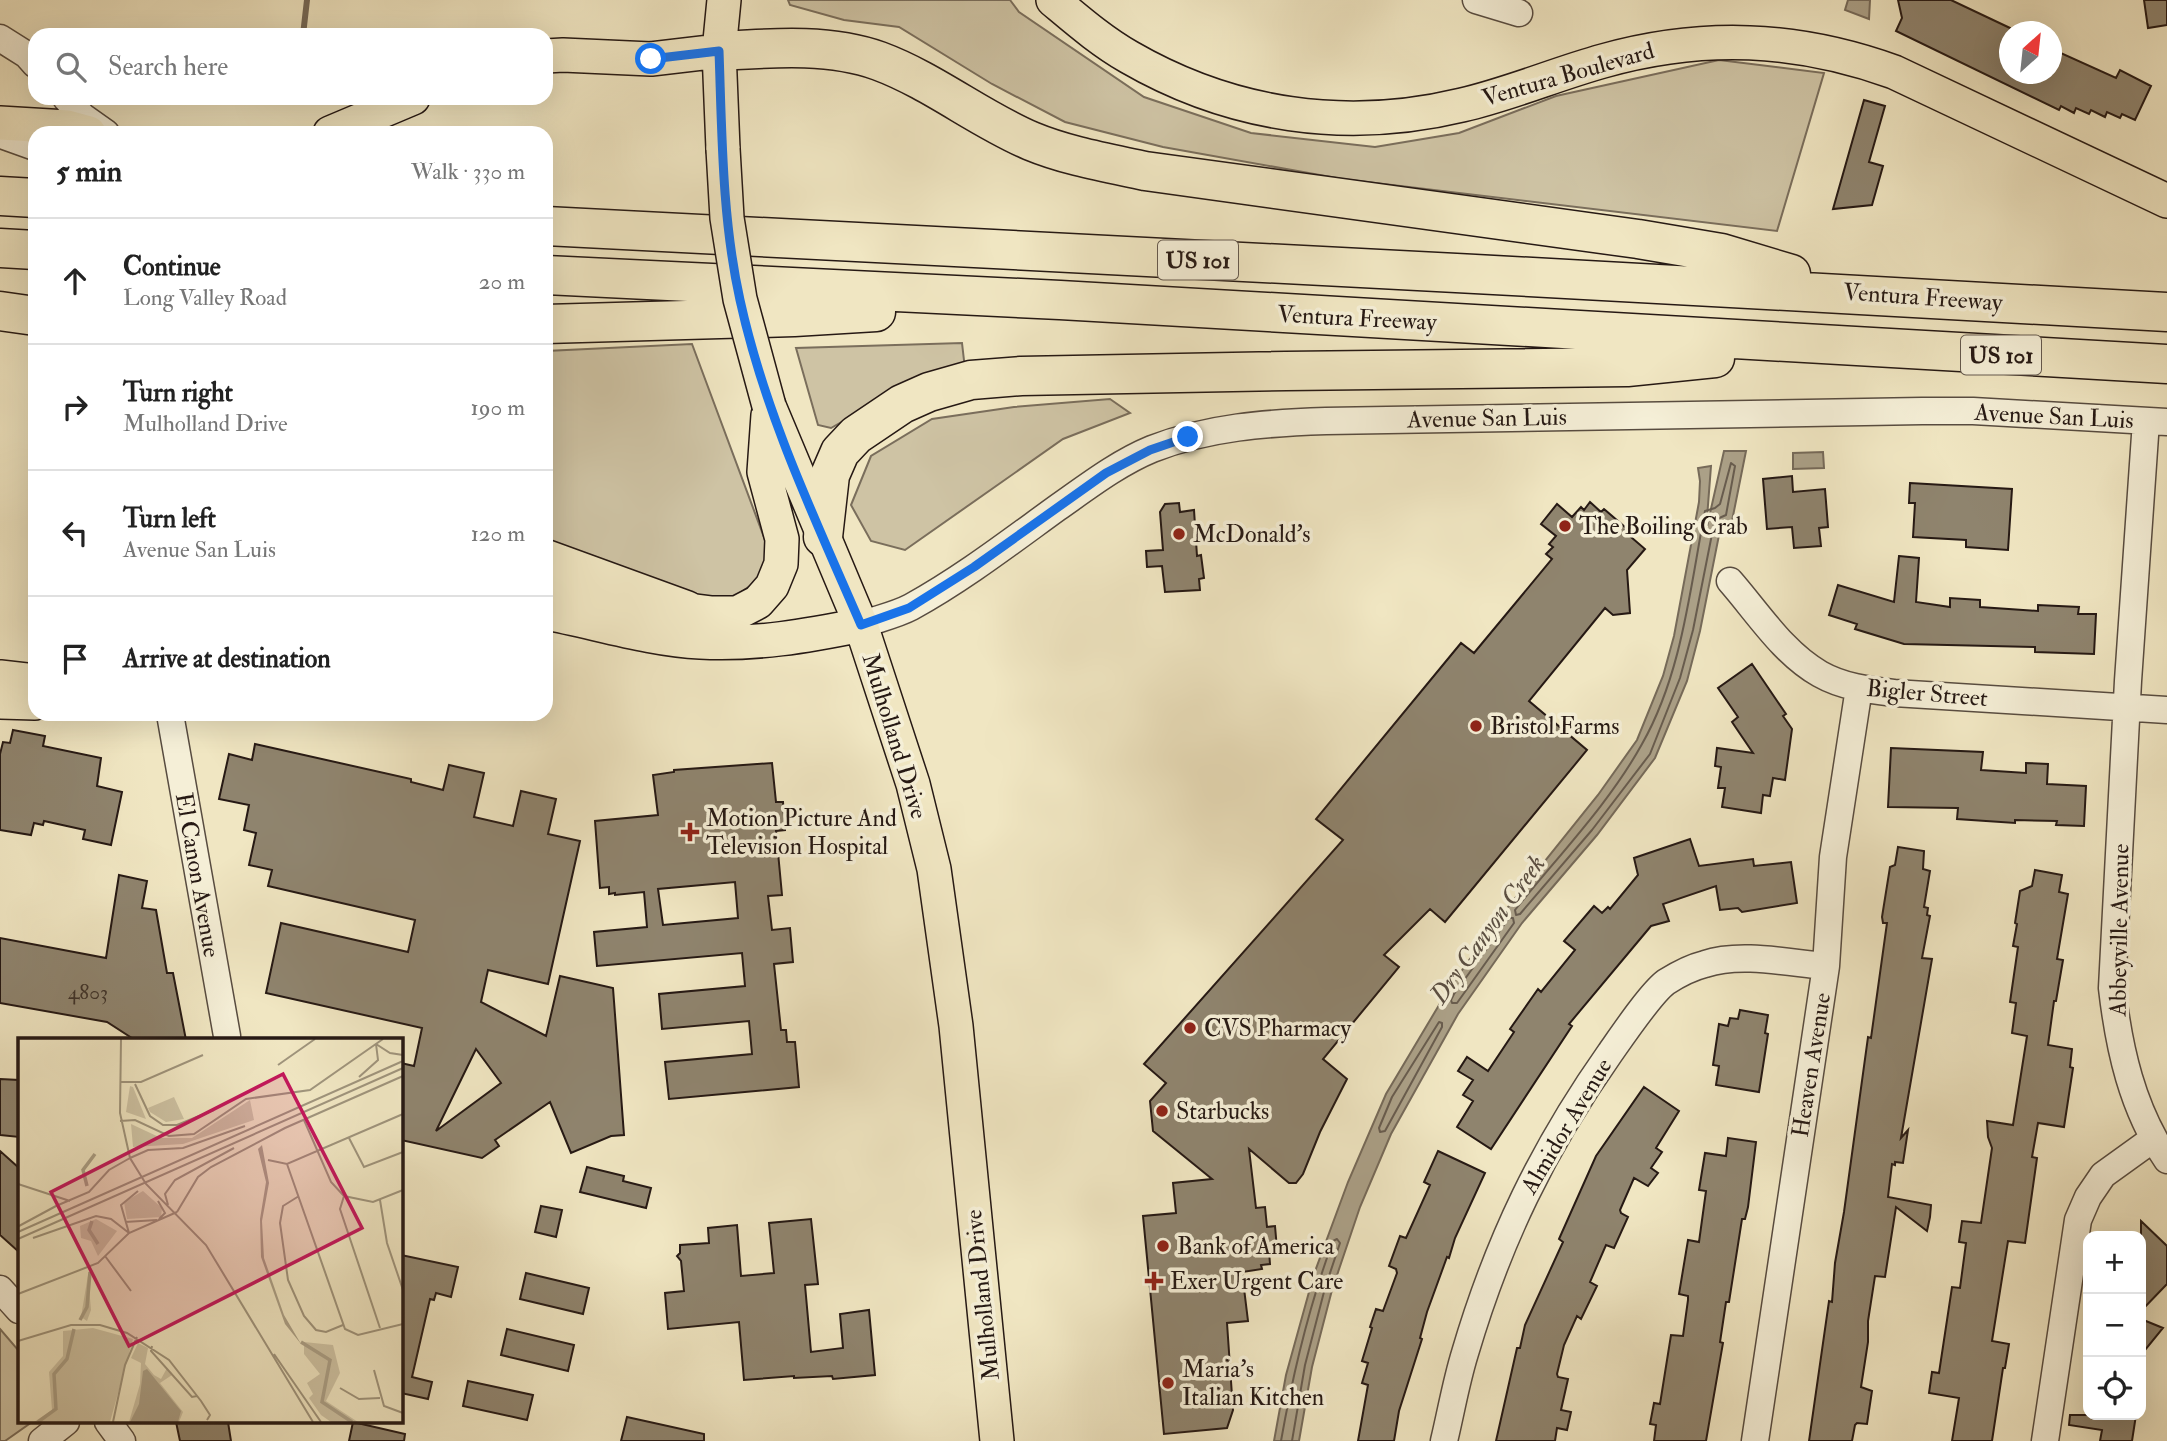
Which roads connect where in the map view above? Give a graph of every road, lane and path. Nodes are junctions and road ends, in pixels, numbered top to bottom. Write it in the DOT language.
graph roads {
  1 [pos="724,0"];
  2 [pos="1053,0"];
  3 [pos="1476,0"];
  4 [pos="1519,13"];
  5 [pos="1,42"];
  6 [pos="719,51"];
  7 [pos="28,56"];
  8 [pos="553,56"];
  9 [pos="72,105"];
  10 [pos="397,105"];
  11 [pos="0,123"];
  12 [pos="50,126"];
  13 [pos="96,126"];
  14 [pos="347,126"];
  15 [pos="0,132"];
  16 [pos="28,145"];
  17 [pos="0,196"];
  18 [pos="28,198"];
  19 [pos="2167,201"];
  20 [pos="553,226"];
  21 [pos="0,248"];
  22 [pos="28,250"];
  23 [pos="553,275"];
  24 [pos="1850,292"];
  25 [pos="1060,300"];
  26 [pos="0,312"];
  27 [pos="2167,312"];
  28 [pos="28,315"];
  29 [pos="553,324"];
  30 [pos="1835,346"];
  31 [pos="2167,364"];
  32 [pos="769,406"];
  33 [pos="2157,421"];
  34 [pos="823,537"];
  35 [pos="553,562"];
  36 [pos="1730,581"];
  37 [pos="553,593"];
  38 [pos="686,610"];
  39 [pos="553,614"];
  40 [pos="861,625"];
  41 [pos="0,677"];
  42 [pos="28,680"];
  43 [pos="1859,688"];
  44 [pos="0,702"];
  45 [pos="28,703"];
  46 [pos="2128,707"];
  47 [pos="2167,710"];
  48 [pos="171,721"];
  49 [pos="1826,966"];
  50 [pos="226,1036"];
  51 [pos="2160,1149"];
  52 [pos="0,1289"];
  53 [pos="18,1309"];
  54 [pos="63,1424"];
  55 [pos="109,1424"];
  56 [pos="42,1441"];
  57 [pos="122,1441"];
  58 [pos="997,1441"];
  59 [pos="1444,1441"];
  60 [pos="1755,1441"];
  61 [pos="2045,1441"];
  1 -- 6 [label="main road, Mulholland Drive"];
  2 -- 19 [label="main road, Ventura Boulevard"];
  3 -- 4 [label="street"];
  5 -- 7 [label="street"];
  6 -- 8 [label="main road"];
  6 -- 24 [label="highway"];
  6 -- 32 [label="main road, Mulholland Drive, bridge"];
  9 -- 13 [label="street"];
  10 -- 14 [label="main road"];
  11 -- 12 [label="main road"];
  15 -- 16 [label="street"];
  17 -- 18 [label="highway"];
  20 -- 24 [label="highway, Ventura Freeway / US 101"];
  21 -- 22 [label="highway"];
  23 -- 25 [label="highway, Ventura Freeway / US 101"];
  24 -- 27 [label="highway, Ventura Freeway / US 101"];
  25 -- 29 [label="highway"];
  25 -- 30 [label="highway, Ventura Freeway / US 101"];
  26 -- 28 [label="highway"];
  30 -- 31 [label="highway, Ventura Freeway / US 101"];
  30 -- 34 [label="highway"];
  32 -- 34 [label="main road, Mulholland Drive"];
  32 -- 38 [label="main road"];
  33 -- 40 [label="street, Avenue San Luis"];
  33 -- 46 [label="street, Abbeyville Avenue"];
  34 -- 40 [label="main road, Mulholland Drive"];
  35 -- 38 [label="highway"];
  36 -- 43 [label="street, Bigler Street"];
  37 -- 38 [label="main road"];
  39 -- 40 [label="main road"];
  40 -- 58 [label="main road, Mulholland Drive"];
  41 -- 42 [label="main road"];
  43 -- 46 [label="street, Bigler Street"];
  43 -- 49 [label="street, Heaven Avenue"];
  44 -- 45 [label="main road"];
  46 -- 47 [label="street, Bigler Street"];
  46 -- 51 [label="street, Abbeyville Avenue"];
  48 -- 50 [label="street, El Canon Avenue"];
  49 -- 59 [label="street, Almidor Avenue"];
  49 -- 60 [label="street, Heaven Avenue"];
  51 -- 61 [label="street, Abbeyville Avenue"];
  52 -- 53 [label="street"];
  54 -- 56 [label="street"];
  55 -- 57 [label="street"];
}
